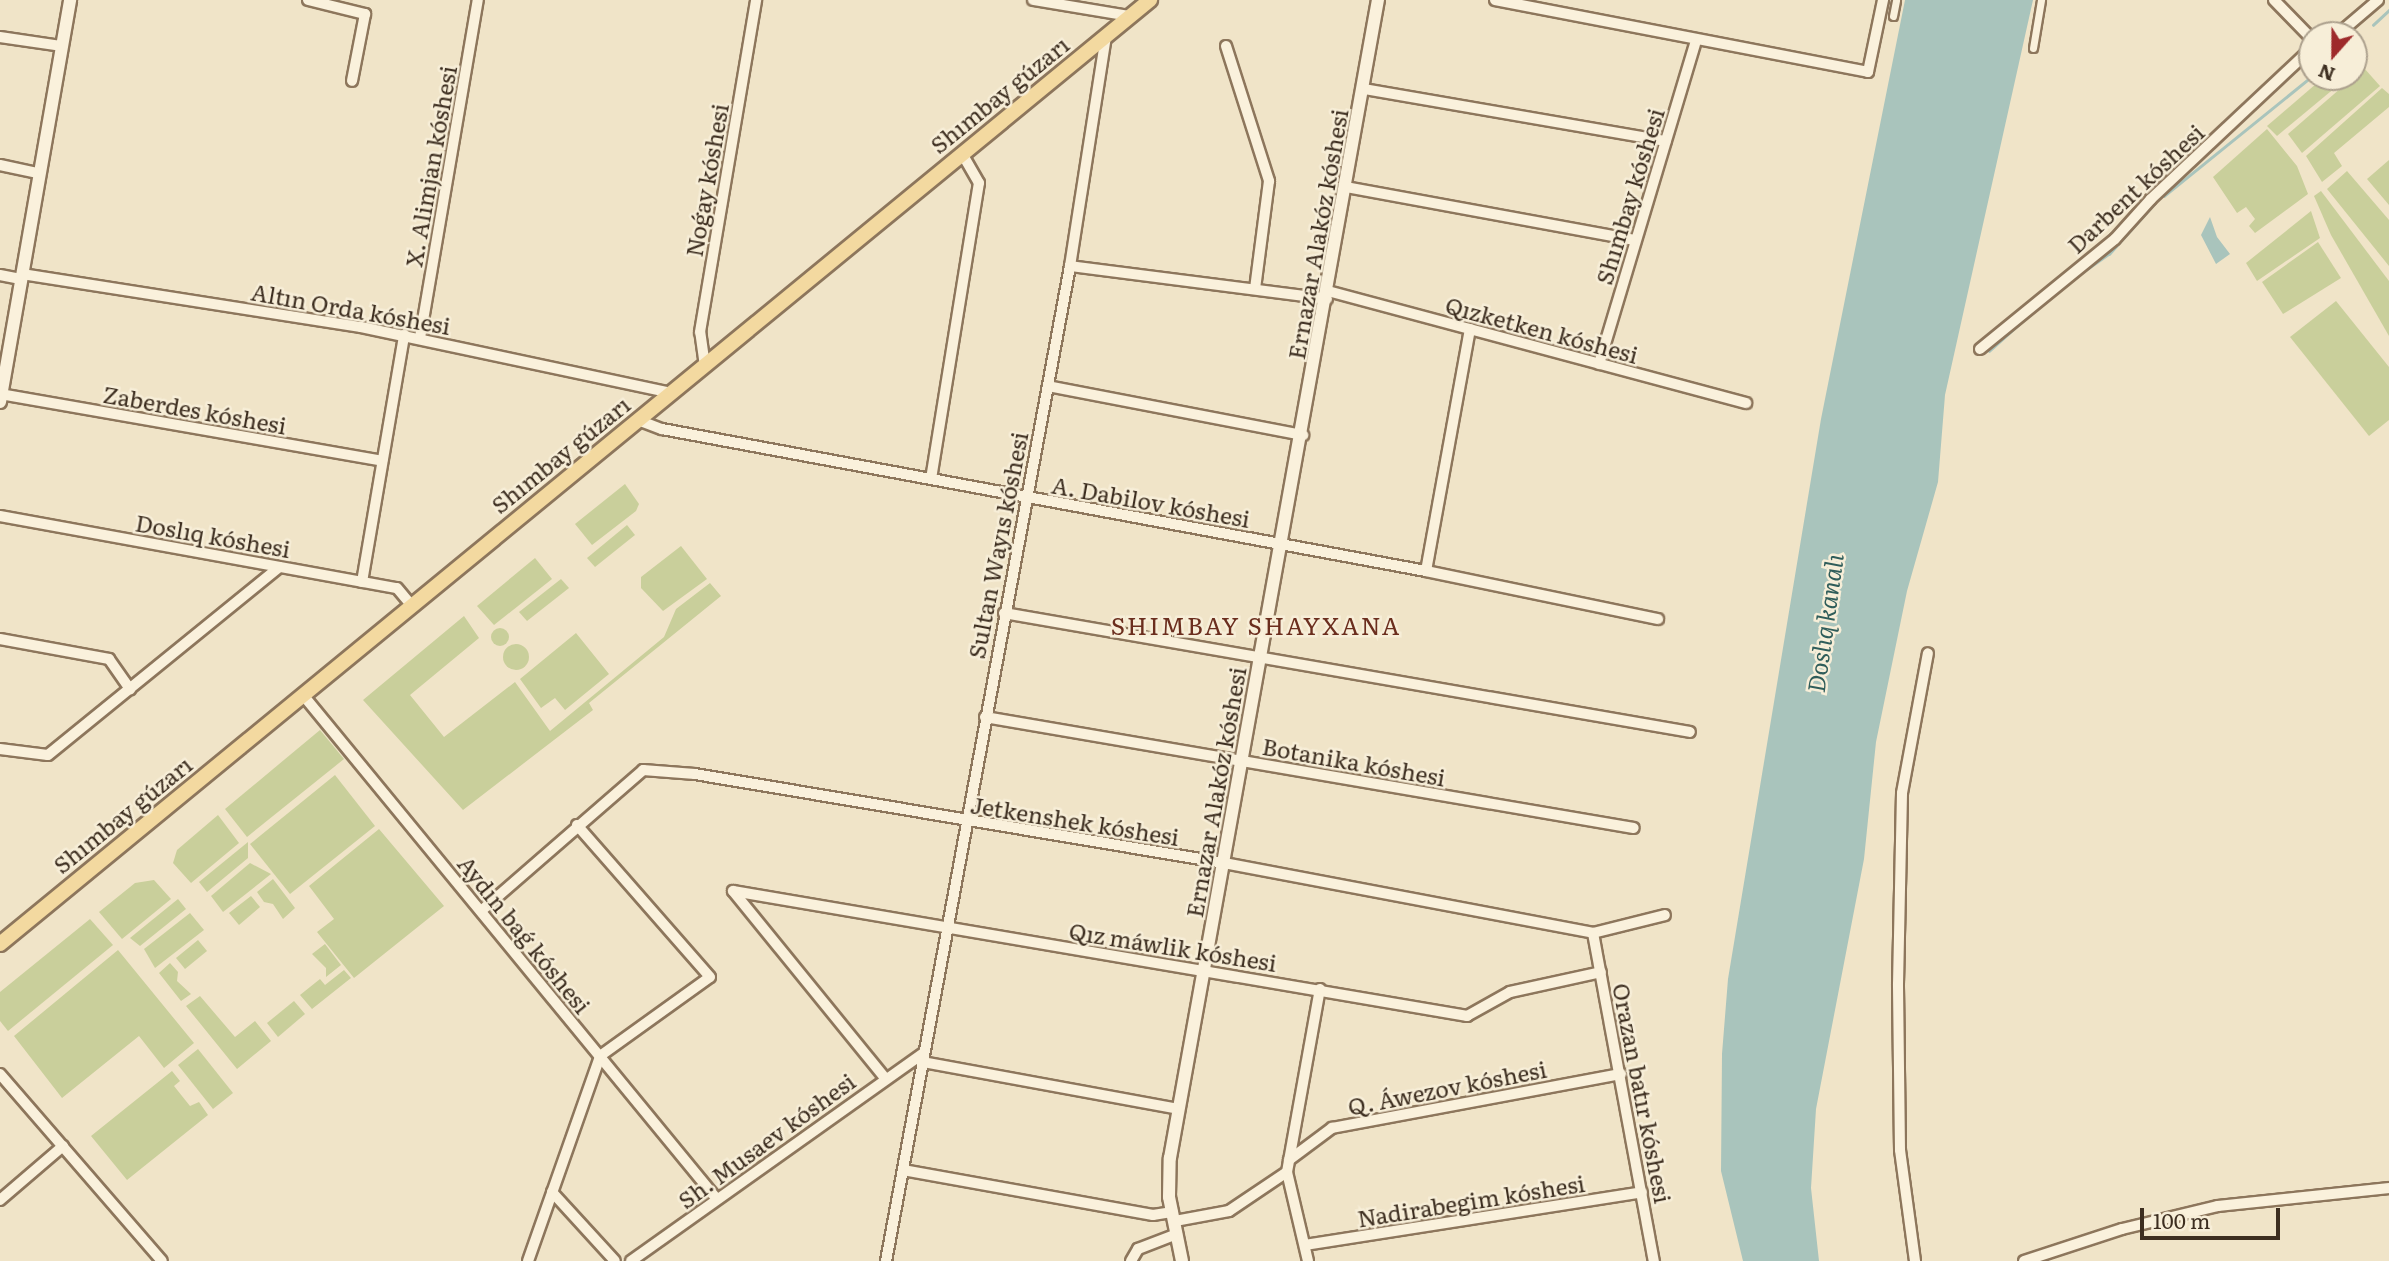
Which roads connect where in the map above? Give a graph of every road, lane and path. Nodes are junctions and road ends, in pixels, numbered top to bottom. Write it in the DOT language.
graph roads {
  1 [pos="69,0"];
  2 [pos="308,0"];
  3 [pos="478,0"];
  4 [pos="756,0"];
  5 [pos="1034,0"];
  6 [pos="1150,0"];
  7 [pos="1378,0"];
  8 [pos="1495,0"];
  9 [pos="1883,0"];
  10 [pos="1896,0"];
  11 [pos="2041,0"];
  12 [pos="2274,0"];
  13 [pos="2378,0"];
  14 [pos="1130,16"];
  15 [pos="1893,16"];
  16 [pos="2353,21"];
  17 [pos="2298,25"];
  18 [pos="1106,36"];
  19 [pos="0,37"];
  20 [pos="1696,40"];
  21 [pos="62,46"];
  22 [pos="1226,46"];
  23 [pos="2033,48"];
  24 [pos="2298,61"];
  25 [pos="352,81"];
  26 [pos="1364,89"];
  27 [pos="1666,141"];
  28 [pos="962,154"];
  29 [pos="0,165"];
  30 [pos="40,173"];
  31 [pos="1346,187"];
  32 [pos="1635,240"];
  33 [pos="1070,266"];
  34 [pos="0,275"];
  35 [pos="22,276"];
  36 [pos="1255,289"];
  37 [pos="1327,295"];
  38 [pos="1470,329"];
  39 [pos="404,335"];
  40 [pos="420,338"];
  41 [pos="1980,349"];
  42 [pos="1599,364"];
  43 [pos="705,366"];
  44 [pos="1048,386"];
  45 [pos="671,393"];
  46 [pos="0,396"];
  47 [pos="1746,403"];
  48 [pos="638,420"];
  49 [pos="1303,435"];
  50 [pos="382,461"];
  51 [pos="931,479"];
  52 [pos="1025,498"];
  53 [pos="0,516"];
  54 [pos="1282,544"];
  55 [pos="279,567"];
  56 [pos="1426,571"];
  57 [pos="362,582"];
  58 [pos="412,606"];
  59 [pos="1004,613"];
  60 [pos="1658,618"];
  61 [pos="0,639"];
  62 [pos="1928,653"];
  63 [pos="1260,655"];
  64 [pos="130,689"];
  65 [pos="303,695"];
  66 [pos="985,717"];
  67 [pos="1690,732"];
  68 [pos="0,749"];
  69 [pos="1241,761"];
  70 [pos="966,821"];
  71 [pos="578,825"];
  72 [pos="1634,828"];
  73 [pos="1224,863"];
  74 [pos="481,912"];
  75 [pos="1665,915"];
  76 [pos="947,930"];
  77 [pos="1593,933"];
  78 [pos="0,944"];
  79 [pos="1204,971"];
  80 [pos="1601,972"];
  81 [pos="1320,989"];
  82 [pos="600,1056"];
  83 [pos="923,1057"];
  84 [pos="0,1074"];
  85 [pos="1621,1074"];
  86 [pos="885,1078"];
  87 [pos="1179,1109"];
  88 [pos="63,1146"];
  89 [pos="1289,1160"];
  90 [pos="903,1170"];
  91 [pos="1287,1172"];
  92 [pos="2389,1188"];
  93 [pos="552,1192"];
  94 [pos="1642,1192"];
  95 [pos="716,1198"];
  96 [pos="0,1200"];
  97 [pos="1175,1222"];
  98 [pos="1305,1245"];
  99 [pos="155,1252"];
  100 [pos="145,1261"];
  101 [pos="162,1261"];
  102 [pos="528,1261"];
  103 [pos="615,1261"];
  104 [pos="631,1261"];
  105 [pos="886,1261"];
  106 [pos="1131,1261"];
  107 [pos="1182,1261"];
  108 [pos="1308,1261"];
  109 [pos="1654,1261"];
  110 [pos="1915,1261"];
  111 [pos="2024,1261"];
  1 -- 21 [label="main road"];
  2 -- 25 [label="street"];
  3 -- 40 [label="street, X. Alimjan kóshesi"];
  4 -- 43 [label="street, Noǵay kóshesi"];
  5 -- 14 [label="street"];
  6 -- 14 [label="main road, Shımbay gúzarı"];
  7 -- 26 [label="main road, Ernazar Alakóz kóshesi"];
  8 -- 20 [label="street"];
  9 -- 20 [label="street"];
  10 -- 15 [label="street"];
  11 -- 23 [label="street"];
  12 -- 17 [label="street"];
  13 -- 16 [label="street"];
  14 -- 18 [label="main road, Shımbay gúzarı"];
  18 -- 28 [label="main road, Shımbay gúzarı"];
  18 -- 33 [label="street, Sultan Wayıs kóshesi"];
  19 -- 21 [label="street"];
  20 -- 27 [label="street, Shımbay kóshesi"];
  21 -- 30 [label="main road"];
  22 -- 36 [label="street"];
  24 -- 41 [label="street, Darbent kóshesi"];
  26 -- 27 [label="street"];
  26 -- 31 [label="main road, Ernazar Alakóz kóshesi"];
  27 -- 32 [label="street, Shımbay kóshesi"];
  28 -- 43 [label="main road, Shımbay gúzarı"];
  28 -- 51 [label="street"];
  29 -- 30 [label="street"];
  30 -- 35 [label="main road"];
  31 -- 32 [label="street"];
  31 -- 37 [label="main road, Ernazar Alakóz kóshesi"];
  32 -- 42 [label="street, Shımbay kóshesi"];
  33 -- 36 [label="street, Qızketken kóshesi"];
  33 -- 44 [label="street, Sultan Wayıs kóshesi"];
  34 -- 35 [label="street, Altın Orda kóshesi"];
  35 -- 39 [label="street, Altın Orda kóshesi"];
  35 -- 46 [label="main road"];
  36 -- 37 [label="street, Qızketken kóshesi"];
  37 -- 38 [label="street, Qızketken kóshesi"];
  37 -- 49 [label="main road, Ernazar Alakóz kóshesi"];
  38 -- 42 [label="street, Qızketken kóshesi"];
  38 -- 56 [label="street"];
  39 -- 40 [label="street, Altın Orda kóshesi"];
  39 -- 50 [label="street"];
  40 -- 45 [label="street, Altın Orda kóshesi"];
  42 -- 47 [label="street, Qızketken kóshesi"];
  43 -- 45 [label="main road, Shımbay gúzarı"];
  44 -- 49 [label="street"];
  44 -- 52 [label="street, Sultan Wayıs kóshesi"];
  45 -- 48 [label="main road, Shımbay gúzarı"];
  46 -- 50 [label="street, Zaberdes kóshesi"];
  48 -- 51 [label="street, A. Dabilov kóshesi"];
  48 -- 58 [label="main road, Shımbay gúzarı"];
  49 -- 54 [label="main road, Ernazar Alakóz kóshesi"];
  50 -- 57 [label="street"];
  51 -- 52 [label="street, A. Dabilov kóshesi"];
  52 -- 54 [label="street, A. Dabilov kóshesi"];
  52 -- 59 [label="street, Sultan Wayıs kóshesi"];
  53 -- 55 [label="street, Doslıq kóshesi"];
  54 -- 56 [label="street, A. Dabilov kóshesi"];
  54 -- 63 [label="main road, Ernazar Alakóz kóshesi"];
  55 -- 57 [label="street, Doslıq kóshesi"];
  55 -- 64 [label="street"];
  56 -- 60 [label="street, A. Dabilov kóshesi"];
  57 -- 58 [label="street, Doslıq kóshesi"];
  58 -- 65 [label="main road, Shımbay gúzarı"];
  59 -- 63 [label="street"];
  59 -- 66 [label="street, Sultan Wayıs kóshesi"];
  61 -- 64 [label="street"];
  62 -- 110 [label="street"];
  63 -- 67 [label="street"];
  63 -- 69 [label="main road, Ernazar Alakóz kóshesi"];
  64 -- 68 [label="street"];
  65 -- 74 [label="street, Aydın baǵ kóshesi"];
  65 -- 78 [label="main road, Shımbay gúzarı"];
  66 -- 69 [label="street, Botanika kóshesi"];
  66 -- 70 [label="street, Sultan Wayıs kóshesi"];
  69 -- 72 [label="street, Botanika kóshesi"];
  69 -- 73 [label="main road, Ernazar Alakóz kóshesi"];
  70 -- 71 [label="street, Jetkenshek kóshesi"];
  70 -- 73 [label="street, Jetkenshek kóshesi"];
  70 -- 76 [label="street, Sultan Wayıs kóshesi"];
  71 -- 74 [label="street"];
  71 -- 82 [label="street"];
  73 -- 77 [label="street, Jetkenshek kóshesi"];
  73 -- 79 [label="main road, Ernazar Alakóz kóshesi"];
  74 -- 82 [label="street, Aydın baǵ kóshesi"];
  75 -- 77 [label="street, Jetkenshek kóshesi"];
  76 -- 79 [label="street, Qız máwlik kóshesi"];
  76 -- 83 [label="street, Sultan Wayıs kóshesi"];
  76 -- 86 [label="street, Qız máwlik kóshesi"];
  77 -- 80 [label="street, Orazan batır kóshesi"];
  79 -- 81 [label="street, Qız máwlik kóshesi"];
  79 -- 87 [label="main road, Ernazar Alakóz kóshesi"];
  80 -- 81 [label="street, Qız máwlik kóshesi"];
  80 -- 85 [label="street, Orazan batır kóshesi"];
  81 -- 89 [label="street"];
  82 -- 93 [label="street"];
  82 -- 95 [label="street, Aydın baǵ kóshesi"];
  83 -- 86 [label="street, Sh. Musaev kóshesi"];
  83 -- 87 [label="street"];
  83 -- 90 [label="street, Sultan Wayıs kóshesi"];
  84 -- 88 [label="street"];
  85 -- 89 [label="street, Q. Áwezov kóshesi"];
  85 -- 94 [label="street, Orazan batır kóshesi"];
  86 -- 95 [label="street, Sh. Musaev kóshesi"];
  87 -- 97 [label="main road, Ernazar Alakóz kóshesi"];
  88 -- 96 [label="street"];
  88 -- 99 [label="street"];
  89 -- 91 [label="street"];
  90 -- 97 [label="street"];
  90 -- 105 [label="street, Sultan Wayıs kóshesi"];
  91 -- 97 [label="street"];
  91 -- 98 [label="street"];
  92 -- 111 [label="street"];
  93 -- 102 [label="street"];
  93 -- 103 [label="street"];
  94 -- 98 [label="street, Nadirabegim kóshesi"];
  94 -- 109 [label="street, Orazan batır kóshesi"];
  95 -- 104 [label="street, Sh. Musaev kóshesi"];
  97 -- 106 [label="street"];
  97 -- 107 [label="main road, Ernazar Alakóz kóshesi"];
  98 -- 108 [label="street"];
  99 -- 100 [label="street"];
  99 -- 101 [label="street"];
}
